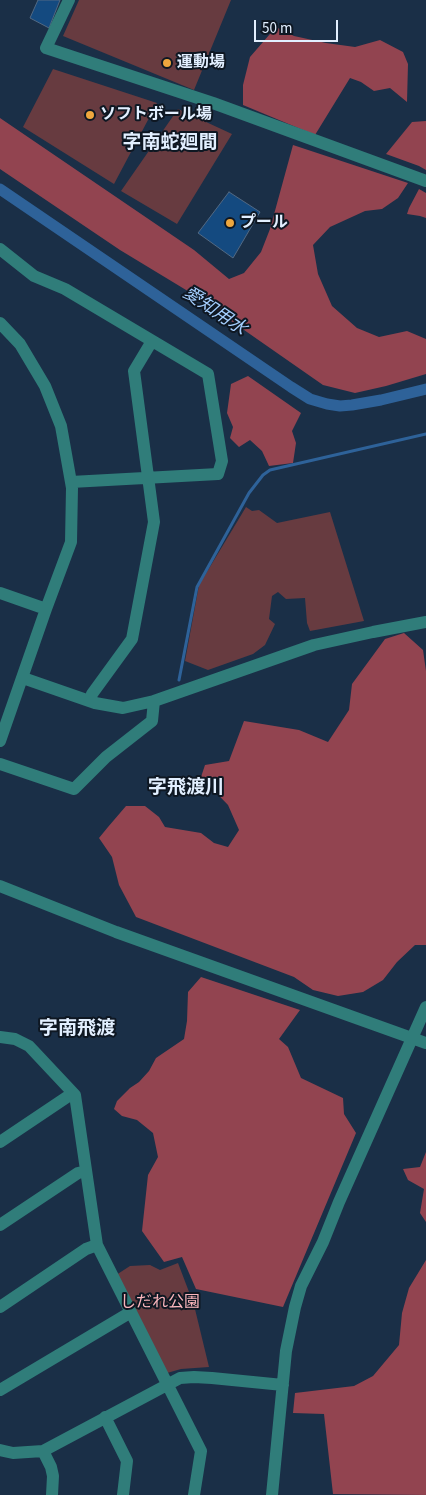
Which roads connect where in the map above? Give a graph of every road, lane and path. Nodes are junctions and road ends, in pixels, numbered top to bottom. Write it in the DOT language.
graph roads {
  1 [pos="69,0"];
  2 [pos="426,181"];
  3 [pos="2,256"];
  4 [pos="0,323"];
  5 [pos="152,340"];
  6 [pos="148,478"];
  7 [pos="71,482"];
  8 [pos="0,593"];
  9 [pos="46,609"];
  10 [pos="426,622"];
  11 [pos="23,678"];
  12 [pos="90,701"];
  13 [pos="154,701"];
  14 [pos="0,741"];
  15 [pos="0,764"];
  16 [pos="0,886"];
  17 [pos="426,1007"];
  18 [pos="0,1037"];
  19 [pos="412,1038"];
  20 [pos="426,1043"];
  21 [pos="73,1093"];
  22 [pos="0,1142"];
  23 [pos="86,1171"];
  24 [pos="0,1225"];
  25 [pos="97,1245"];
  26 [pos="0,1307"];
  27 [pos="131,1312"];
  28 [pos="167,1384"];
  29 [pos="283,1385"];
  30 [pos="0,1390"];
  31 [pos="105,1417"];
  32 [pos="0,1450"];
  33 [pos="43,1450"];
  34 [pos="52,1495"];
  35 [pos="124,1495"];
  36 [pos="194,1495"];
  37 [pos="272,1495"];
  1 -- 2 [label="street"];
  3 -- 5 [label="street"];
  4 -- 7 [label="street"];
  5 -- 6 [label="street"];
  5 -- 6 [label="street"];
  6 -- 7 [label="street"];
  6 -- 12 [label="street"];
  7 -- 9 [label="street"];
  8 -- 9 [label="street"];
  9 -- 11 [label="street"];
  10 -- 13 [label="street"];
  11 -- 12 [label="street"];
  11 -- 14 [label="street"];
  12 -- 13 [label="street"];
  13 -- 15 [label="street"];
  16 -- 19 [label="street"];
  17 -- 19 [label="street"];
  18 -- 21 [label="street"];
  19 -- 20 [label="street"];
  19 -- 29 [label="street"];
  21 -- 22 [label="street"];
  21 -- 23 [label="street"];
  23 -- 24 [label="street"];
  23 -- 25 [label="street"];
  25 -- 26 [label="street"];
  25 -- 27 [label="street"];
  27 -- 28 [label="street"];
  27 -- 30 [label="street"];
  28 -- 29 [label="street"];
  28 -- 31 [label="street"];
  28 -- 36 [label="street"];
  29 -- 37 [label="street"];
  31 -- 33 [label="street"];
  31 -- 35 [label="street"];
  32 -- 33 [label="street"];
  33 -- 34 [label="street"];
}
